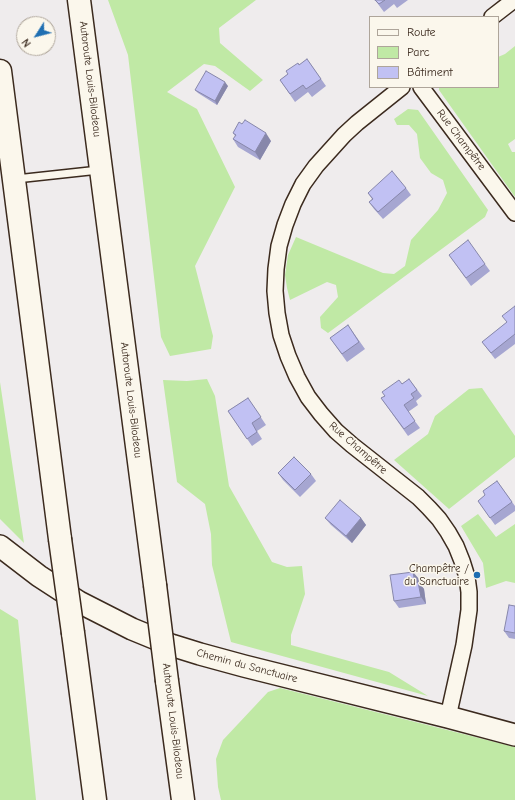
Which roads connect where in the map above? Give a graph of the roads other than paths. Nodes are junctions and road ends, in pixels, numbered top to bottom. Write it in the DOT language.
graph roads {
  1 [pos="79,0"];
  2 [pos="514,0"];
  3 [pos="493,16"];
  4 [pos="0,71"];
  5 [pos="401,88"];
  6 [pos="422,88"];
  7 [pos="101,169"];
  8 [pos="14,179"];
  9 [pos="515,213"];
  10 [pos="0,546"];
  11 [pos="448,717"];
  12 [pos="515,735"];
  13 [pos="95,800"];
  14 [pos="183,800"];
  1 -- 7 [label="highway, Autoroute Louis-Bilodeau"];
  2 -- 3 [label="street"];
  4 -- 8 [label="highway"];
  5 -- 11 [label="street, Rue Champêtre"];
  6 -- 9 [label="street, Rue Champêtre"];
  7 -- 8 [label="lane"];
  7 -- 14 [label="highway, Autoroute Louis-Bilodeau, bridge"];
  8 -- 13 [label="highway, bridge"];
  10 -- 11 [label="street, Chemin du Sanctuaire"];
  11 -- 12 [label="street, Chemin du Sanctuaire"];
}
